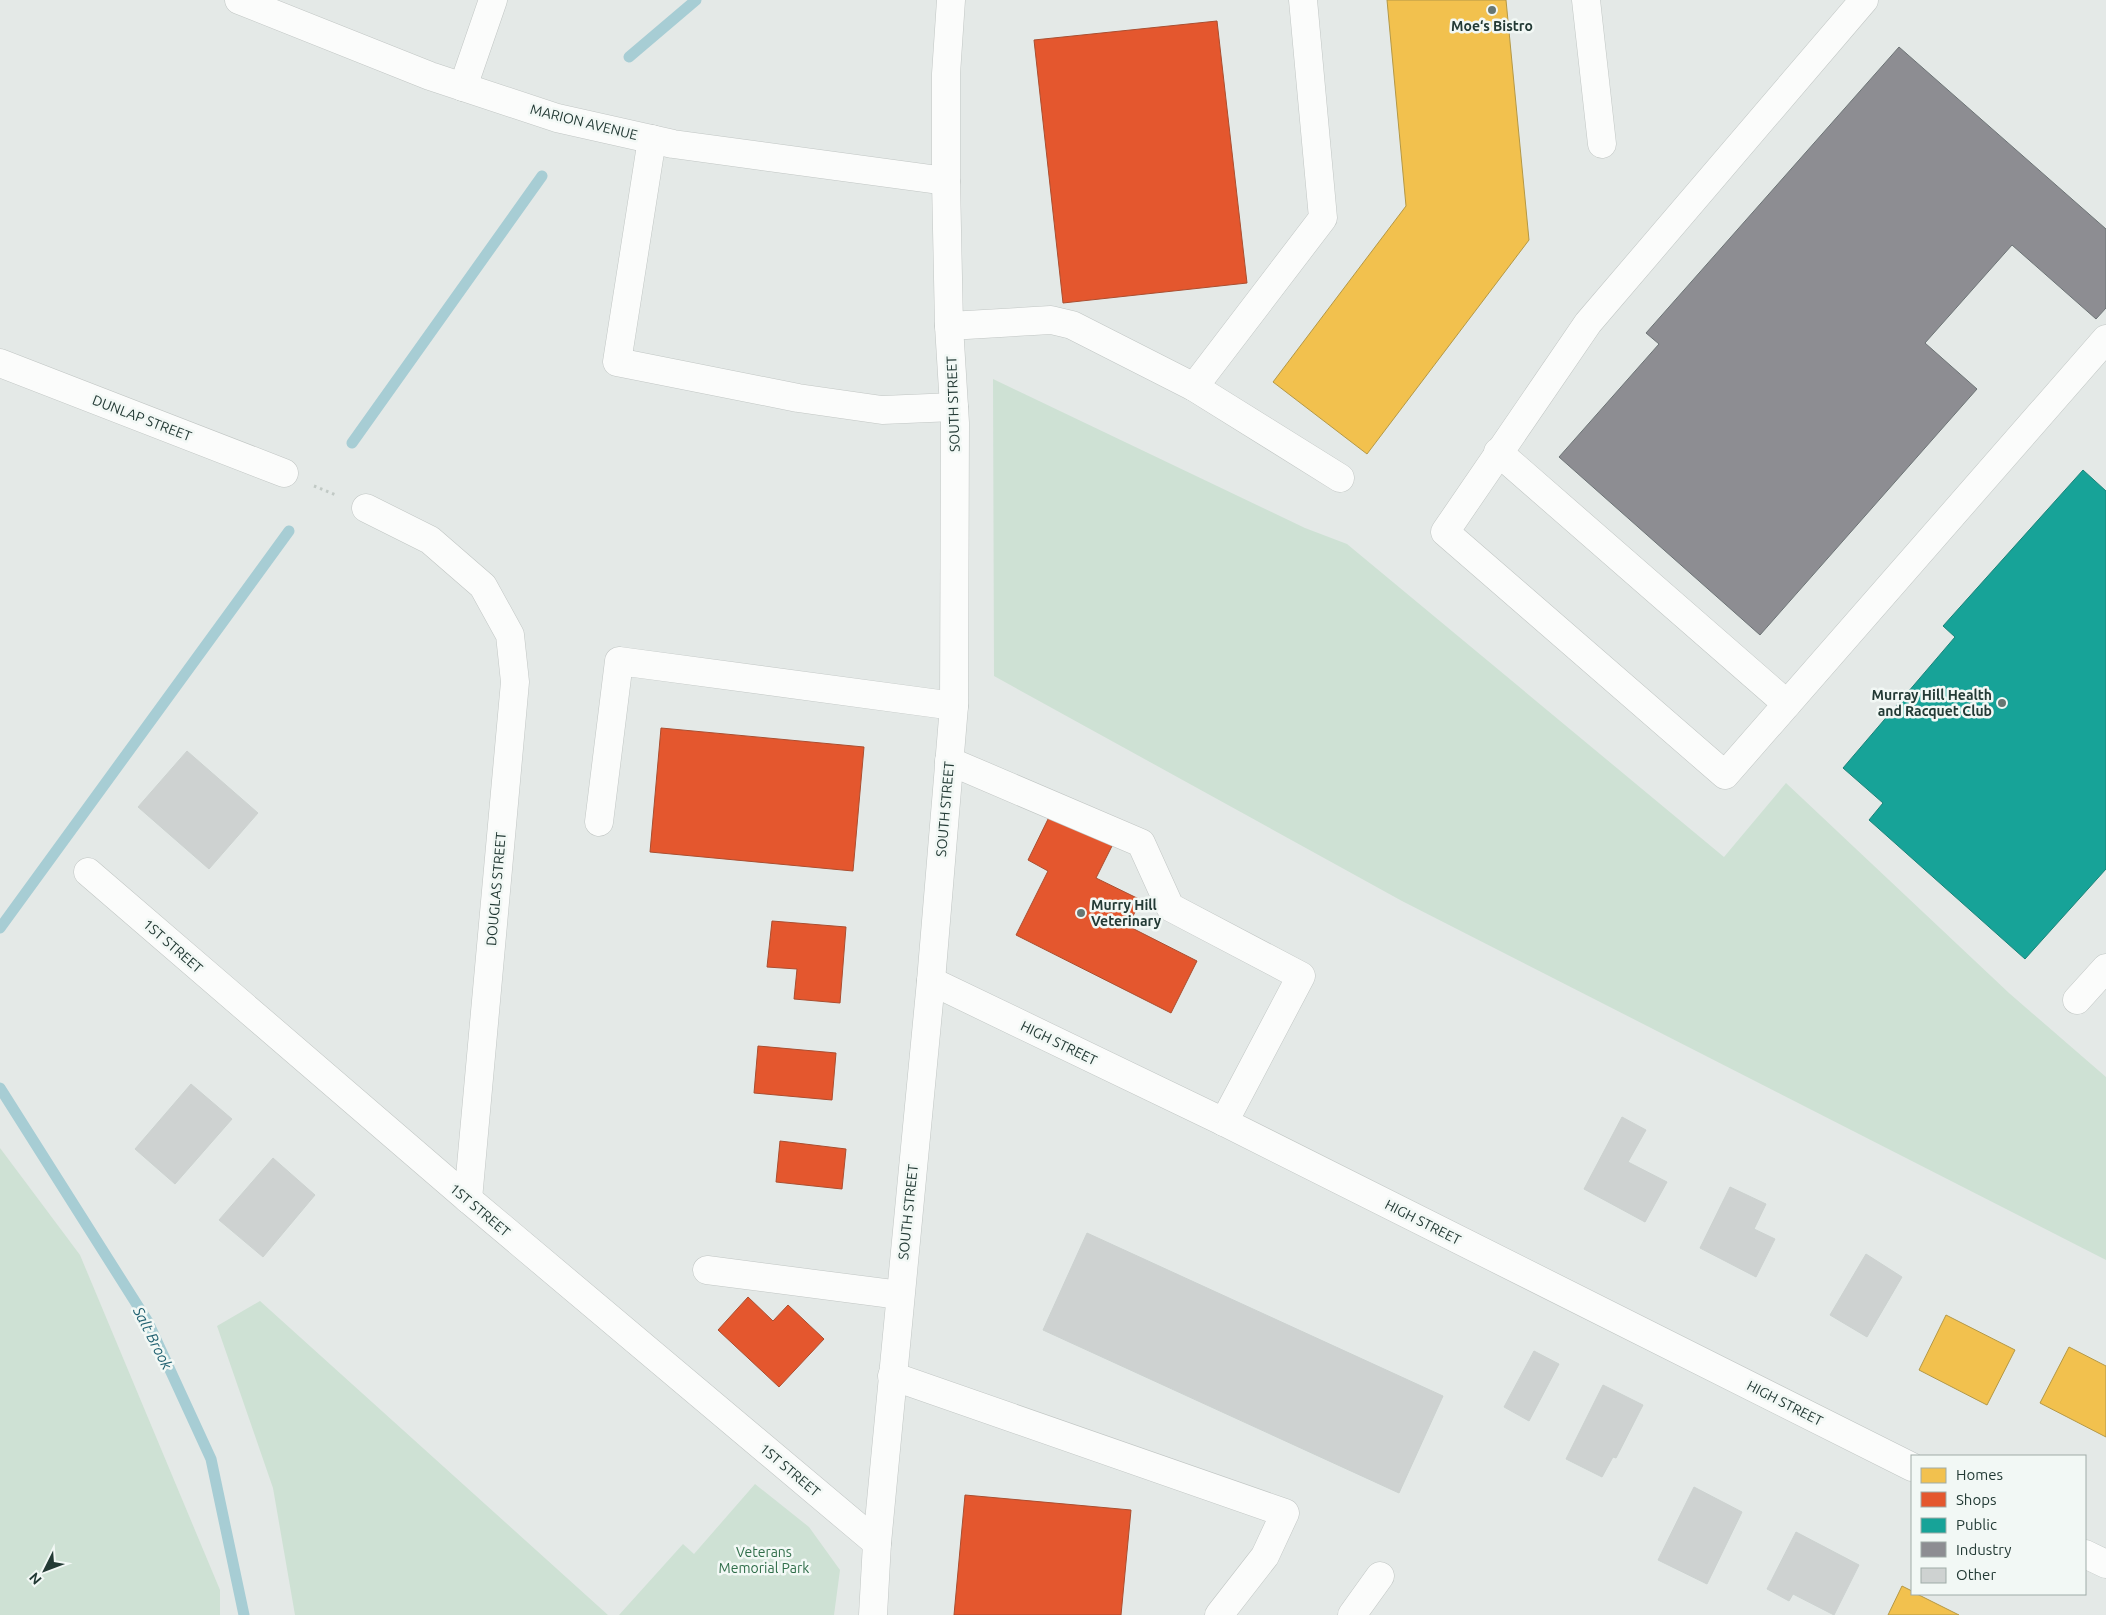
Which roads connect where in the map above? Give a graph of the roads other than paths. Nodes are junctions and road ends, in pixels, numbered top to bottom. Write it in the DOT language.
graph roads {
  1 [pos="239,0"];
  2 [pos="493,0"];
  3 [pos="951,0"];
  4 [pos="1303,0"];
  5 [pos="1586,0"];
  6 [pos="1864,0"];
  7 [pos="463,87"];
  8 [pos="652,139"];
  9 [pos="1602,144"];
  10 [pos="946,182"];
  11 [pos="950,326"];
  12 [pos="2106,339"];
  13 [pos="0,362"];
  14 [pos="1194,388"];
  15 [pos="954,406"];
  16 [pos="1498,452"];
  17 [pos="284,473"];
  18 [pos="1340,478"];
  19 [pos="366,508"];
  20 [pos="1787,704"];
  21 [pos="954,706"];
  22 [pos="949,761"];
  23 [pos="600,822"];
  24 [pos="88,872"];
  25 [pos="2106,968"];
  26 [pos="931,981"];
  27 [pos="2077,1000"];
  28 [pos="1224,1122"];
  29 [pos="468,1199"];
  30 [pos="707,1270"];
  31 [pos="900,1295"];
  32 [pos="892,1376"];
  33 [pos="1911,1466"];
  34 [pos="877,1543"];
  35 [pos="2086,1554"];
  36 [pos="2106,1564"];
  37 [pos="1380,1576"];
  38 [pos="873,1615"];
  39 [pos="1219,1615"];
  40 [pos="1352,1615"];
  1 -- 7 [label="street, MARION AVENUE"];
  2 -- 7 [label="street"];
  3 -- 10 [label="street, SOUTH STREET"];
  4 -- 14 [label="street"];
  5 -- 9 [label="street"];
  6 -- 16 [label="street"];
  7 -- 8 [label="street, MARION AVENUE"];
  8 -- 10 [label="street, MARION AVENUE"];
  8 -- 15 [label="street"];
  10 -- 11 [label="street, SOUTH STREET"];
  11 -- 14 [label="street"];
  11 -- 15 [label="street, SOUTH STREET"];
  12 -- 20 [label="street"];
  13 -- 17 [label="street, DUNLAP STREET"];
  14 -- 18 [label="street"];
  15 -- 21 [label="street, SOUTH STREET"];
  16 -- 20 [label="street"];
  16 -- 20 [label="street"];
  19 -- 29 [label="street, DOUGLAS STREET"];
  21 -- 22 [label="street, SOUTH STREET"];
  21 -- 23 [label="street"];
  22 -- 26 [label="street, SOUTH STREET"];
  22 -- 28 [label="street"];
  24 -- 29 [label="street, 1ST STREET"];
  25 -- 27 [label="street"];
  26 -- 28 [label="street, HIGH STREET"];
  26 -- 31 [label="street, SOUTH STREET"];
  28 -- 33 [label="street, HIGH STREET"];
  29 -- 34 [label="street, 1ST STREET"];
  30 -- 31 [label="street"];
  31 -- 32 [label="street, SOUTH STREET"];
  32 -- 34 [label="street, SOUTH STREET"];
  32 -- 39 [label="street"];
  34 -- 38 [label="street, SOUTH STREET"];
  35 -- 36 [label="street"];
  37 -- 40 [label="street"];
}
